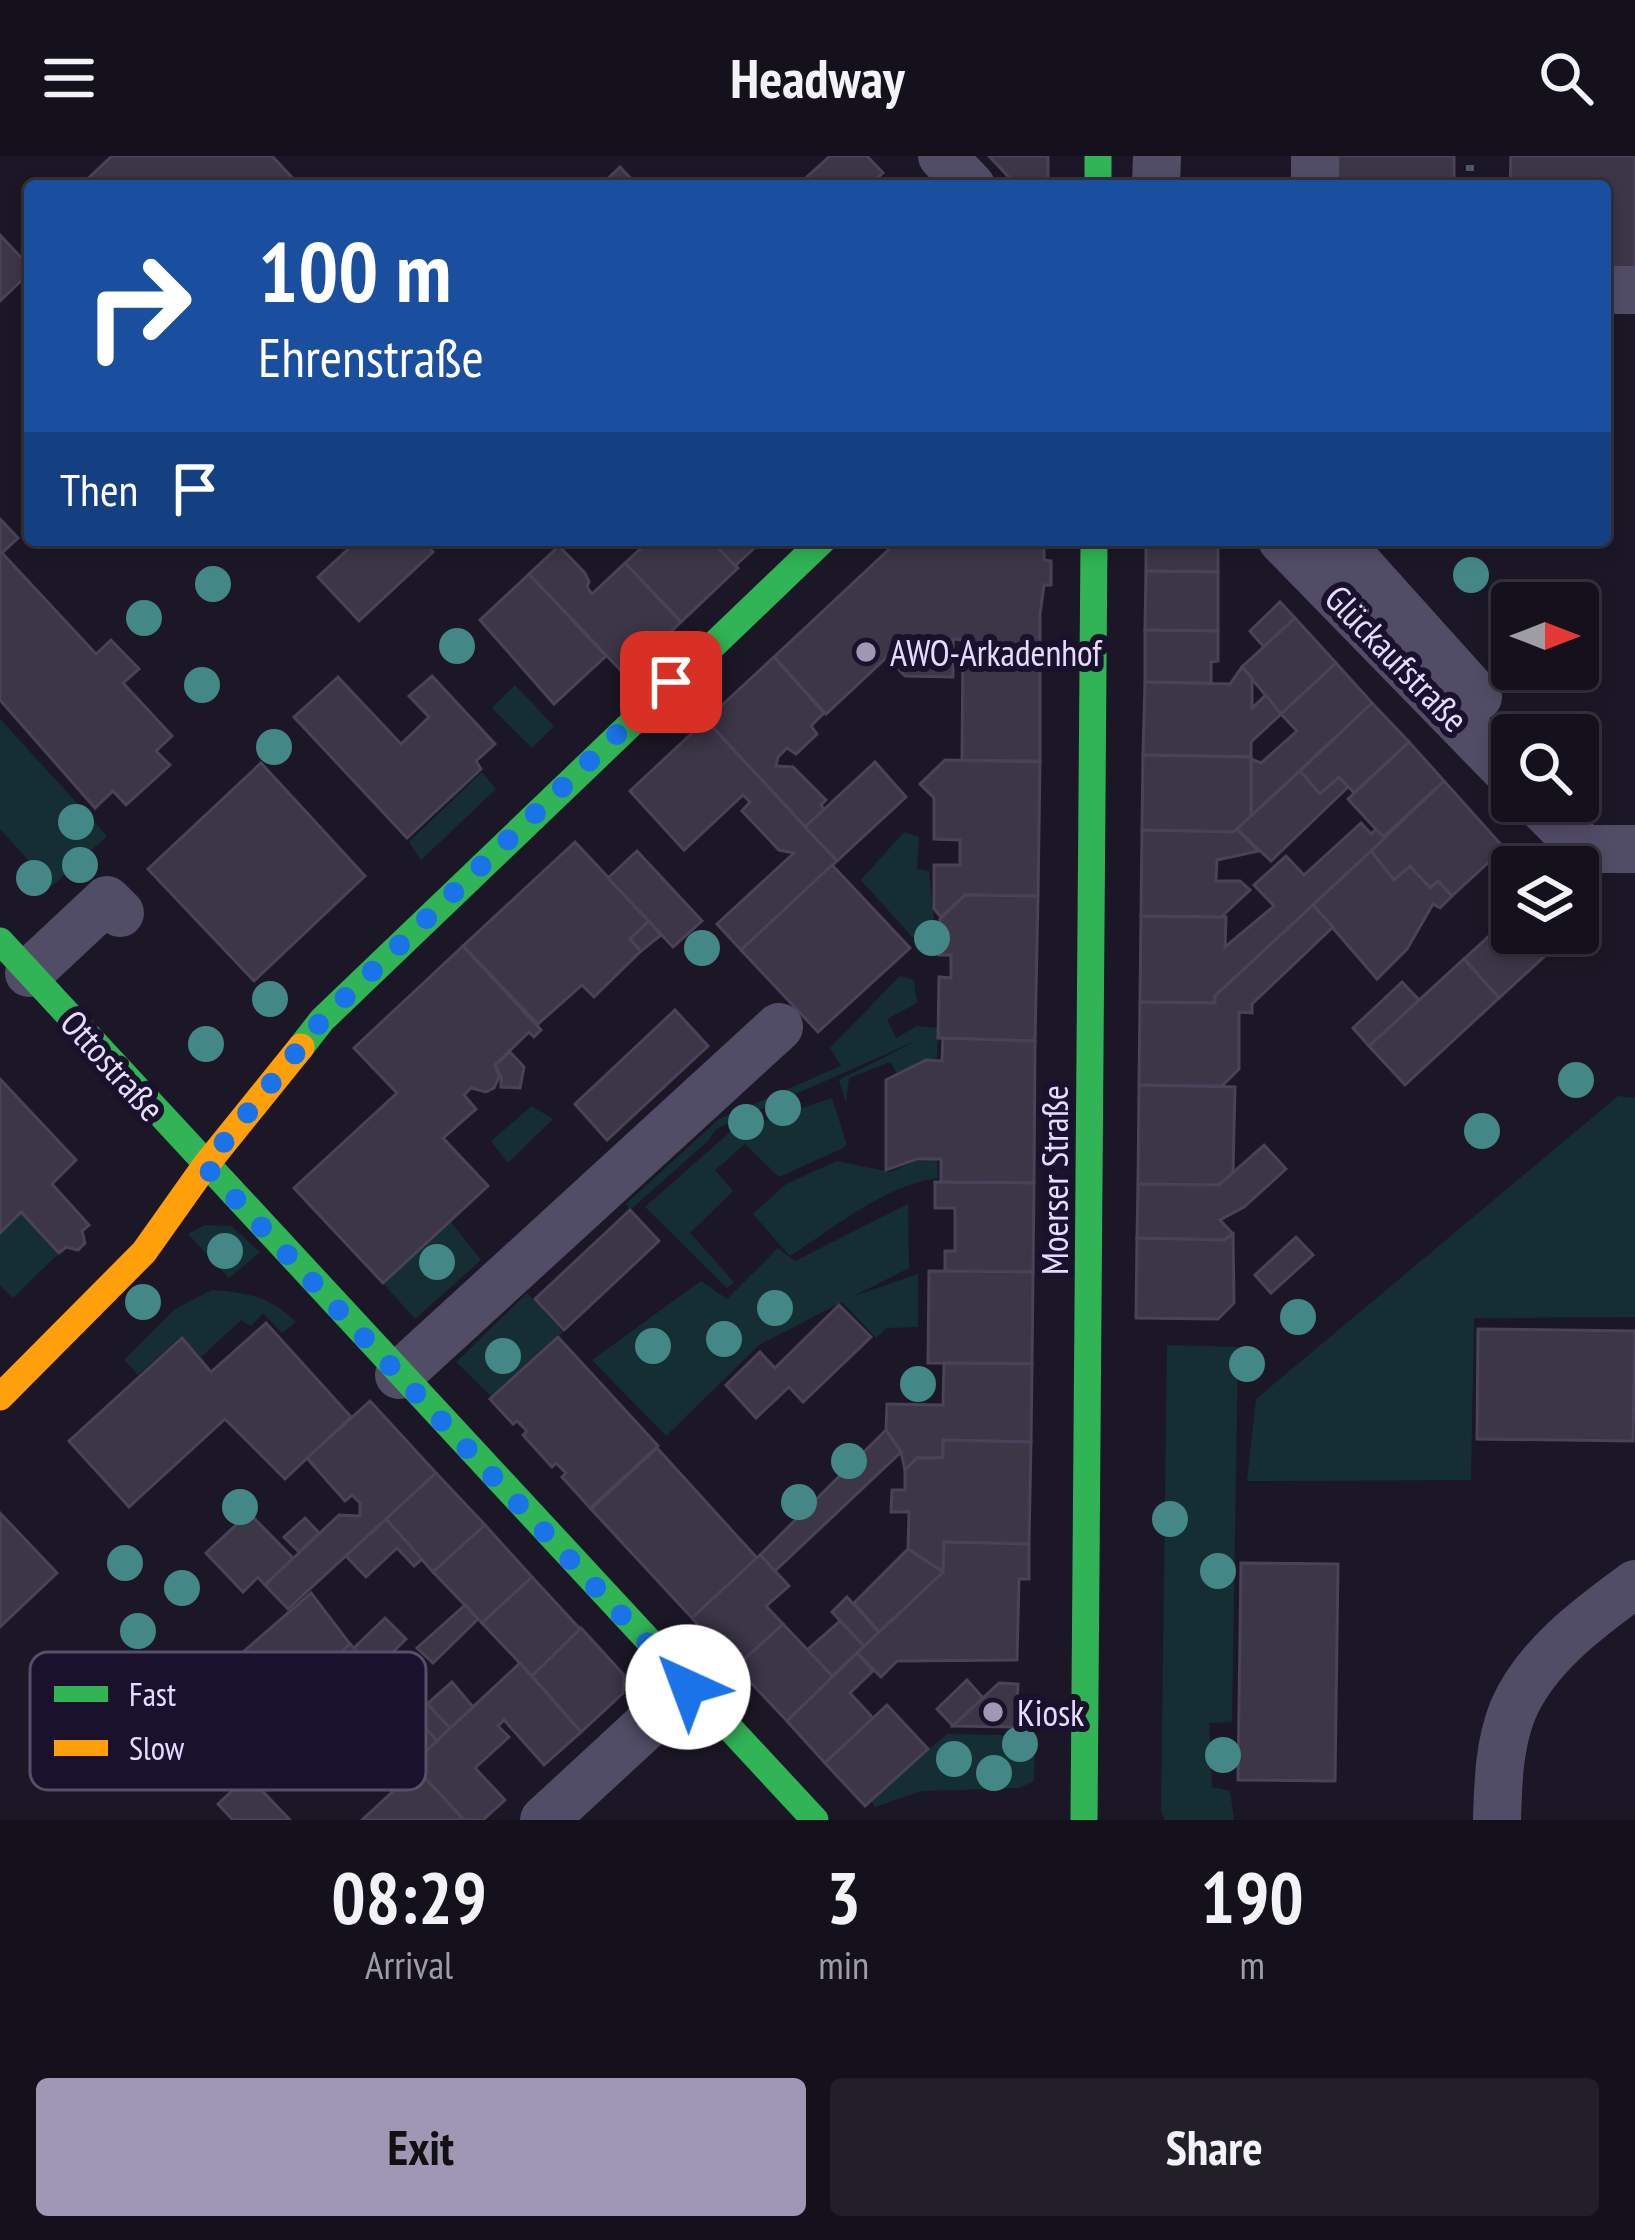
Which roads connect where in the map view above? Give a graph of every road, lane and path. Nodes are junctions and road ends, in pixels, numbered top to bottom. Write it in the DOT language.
graph roads {
  1 [pos="943,156"];
  2 [pos="965,180"];
  3 [pos="817,546"];
  4 [pos="1094,546"];
  5 [pos="1288,546"];
  6 [pos="1342,546"];
  7 [pos="1493,714"];
  8 [pos="1491,754"];
  9 [pos="1557,822"];
  10 [pos="1590,822"];
  11 [pos="1635,832"];
  12 [pos="1635,849"];
  13 [pos="120,913"];
  14 [pos="15,957"];
  15 [pos="779,1027"];
  16 [pos="205,1166"];
  17 [pos="399,1375"];
  18 [pos="0,1397"];
  19 [pos="1635,1584"];
  20 [pos="688,1687"];
  21 [pos="544,1820"];
  22 [pos="815,1820"];
  23 [pos="1084,1820"];
  24 [pos="1497,1820"];
  1 -- 2 [label="street"];
  3 -- 16 [label="street"];
  4 -- 23 [label="street, Moerser Straße"];
  5 -- 8 [label="street, Glückaufstraße"];
  6 -- 7 [label="street"];
  9 -- 12 [label="street"];
  10 -- 11 [label="street"];
  13 -- 14 [label="street"];
  14 -- 16 [label="street, Ottostraße"];
  15 -- 17 [label="street"];
  16 -- 17 [label="street, Ottostraße"];
  16 -- 18 [label="street"];
  17 -- 20 [label="street, Ottostraße"];
  19 -- 24 [label="street"];
  20 -- 21 [label="street"];
  20 -- 22 [label="street, Ottostraße"];
}
